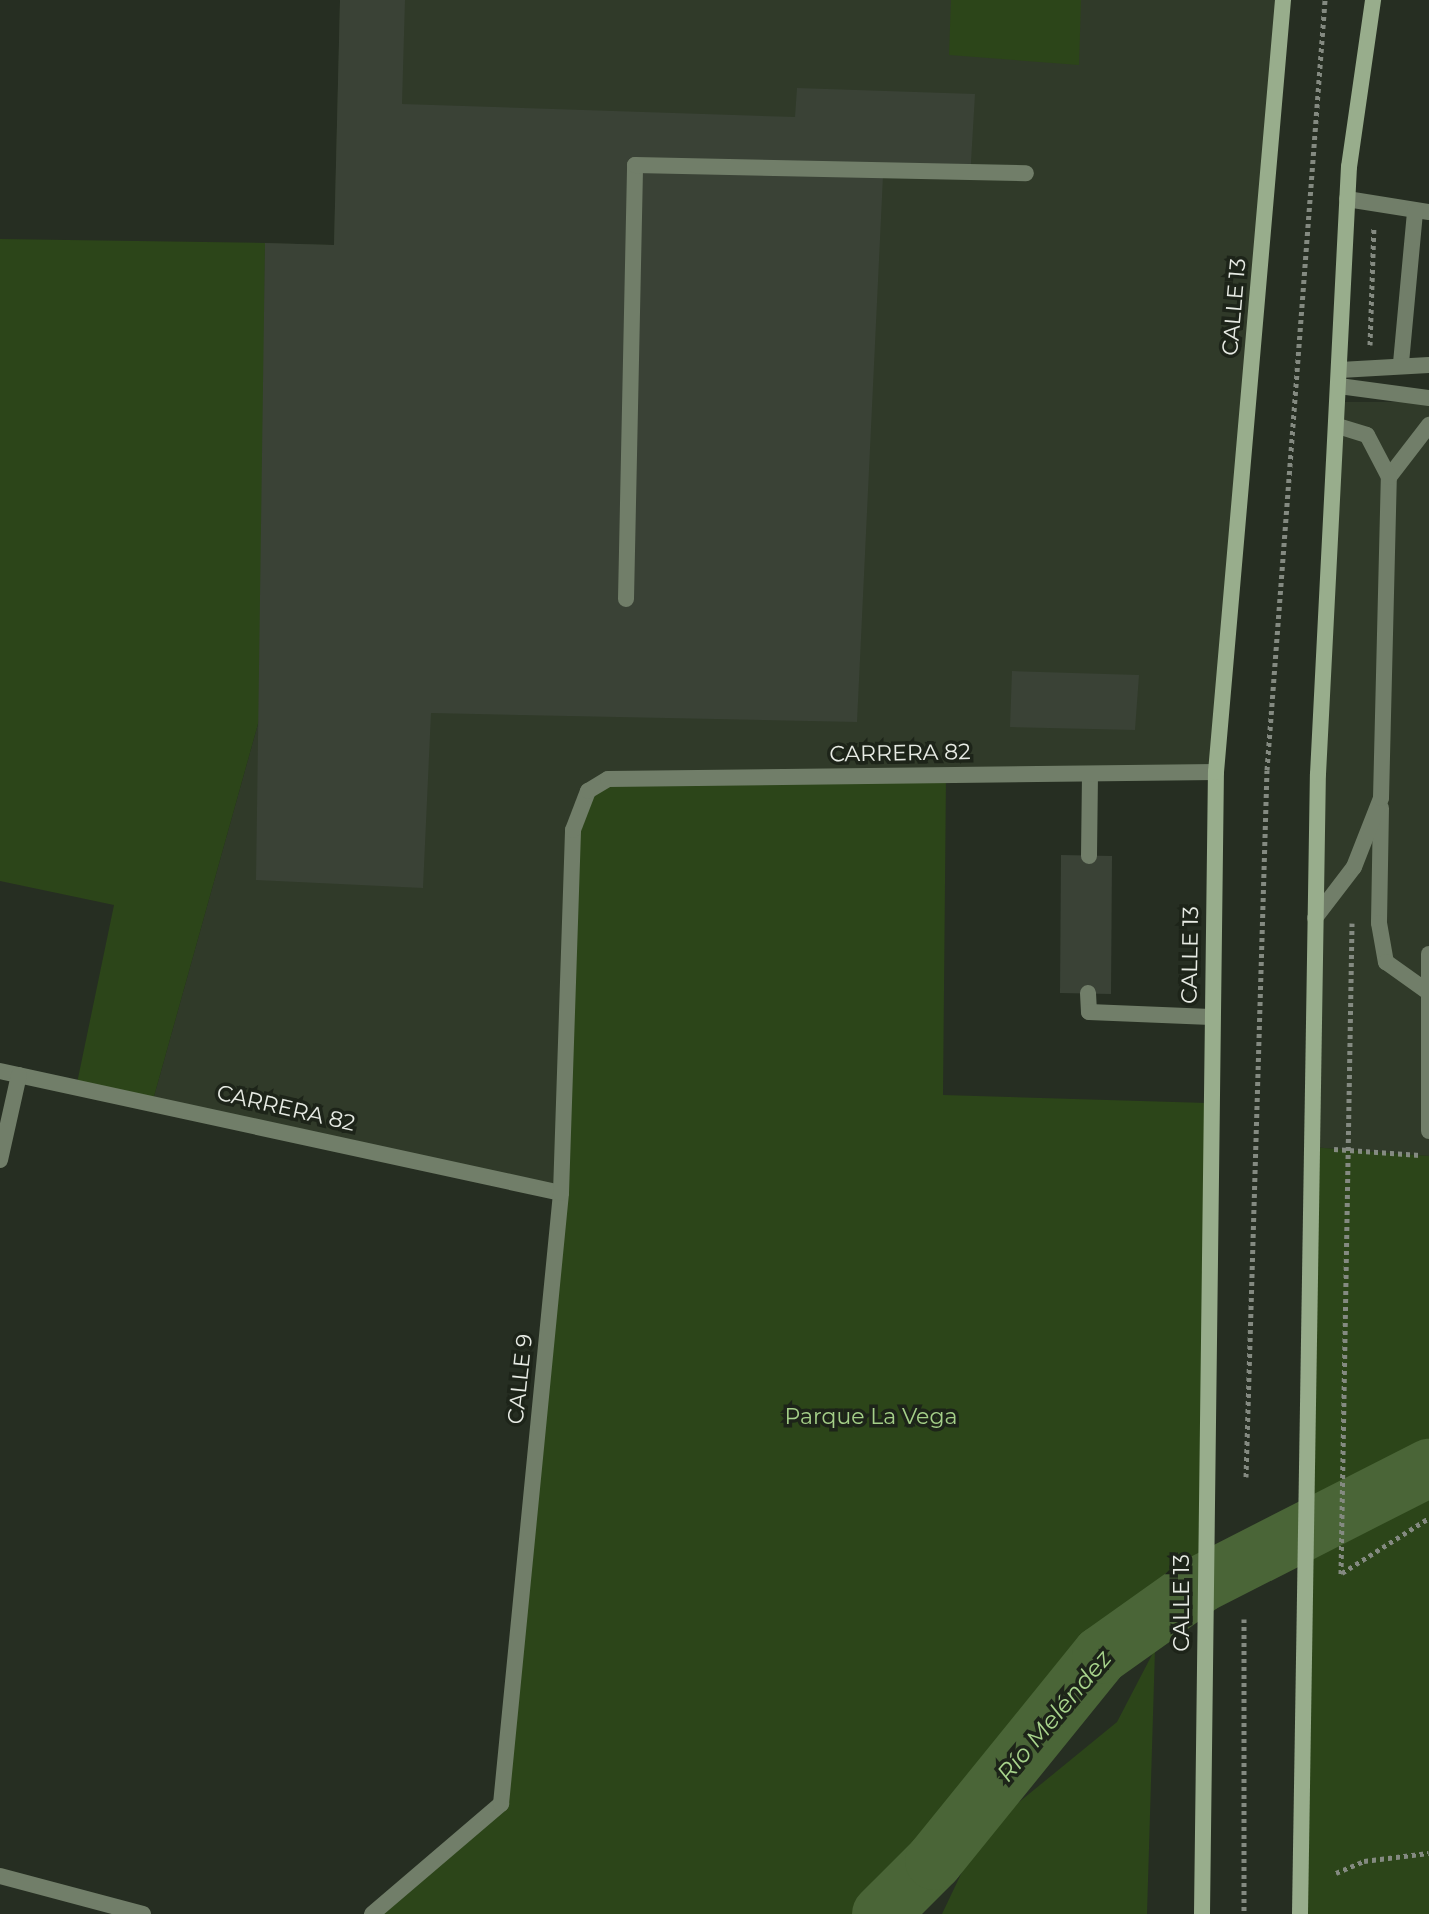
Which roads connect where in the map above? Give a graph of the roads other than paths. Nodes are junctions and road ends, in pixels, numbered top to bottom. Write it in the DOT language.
graph roads {
  1 [pos="1283,0"];
  2 [pos="1373,3"];
  3 [pos="1026,173"];
  4 [pos="1347,199"];
  5 [pos="1422,212"];
  6 [pos="1401,363"];
  7 [pos="1429,365"];
  8 [pos="1339,378"];
  9 [pos="1429,398"];
  10 [pos="1429,425"];
  11 [pos="1337,426"];
  12 [pos="1389,477"];
  13 [pos="626,599"];
  14 [pos="1216,772"];
  15 [pos="1090,774"];
  16 [pos="588,791"];
  17 [pos="1381,798"];
  18 [pos="1089,856"];
  19 [pos="1315,918"];
  20 [pos="1429,954"];
  21 [pos="1428,992"];
  22 [pos="1088,993"];
  23 [pos="1211,1017"];
  24 [pos="0,1071"];
  25 [pos="19,1075"];
  26 [pos="1429,1131"];
  27 [pos="0,1160"];
  28 [pos="561,1193"];
  29 [pos="0,1876"];
  30 [pos="143,1914"];
  31 [pos="372,1914"];
  32 [pos="1202,1914"];
  33 [pos="1300,1914"];
  1 -- 14 [label="main road, CALLE 13"];
  2 -- 4 [label="main road"];
  3 -- 13 [label="street"];
  4 -- 5 [label="street"];
  4 -- 8 [label="main road"];
  5 -- 6 [label="street"];
  6 -- 7 [label="street"];
  6 -- 8 [label="street"];
  8 -- 9 [label="street"];
  8 -- 11 [label="main road"];
  10 -- 12 [label="street"];
  11 -- 12 [label="street"];
  11 -- 19 [label="main road"];
  12 -- 17 [label="street"];
  14 -- 15 [label="street, CARRERA 82"];
  14 -- 23 [label="main road, CALLE 13"];
  15 -- 16 [label="street, CARRERA 82"];
  15 -- 18 [label="street"];
  16 -- 28 [label="street, CALLE 9"];
  17 -- 19 [label="street"];
  17 -- 21 [label="street"];
  19 -- 33 [label="main road"];
  20 -- 21 [label="street"];
  21 -- 26 [label="street"];
  22 -- 23 [label="street"];
  23 -- 32 [label="main road, CALLE 13"];
  24 -- 25 [label="street, CARRERA 82"];
  25 -- 27 [label="street"];
  25 -- 28 [label="street, CARRERA 82"];
  28 -- 31 [label="street, CALLE 9"];
  29 -- 30 [label="street"];
}
